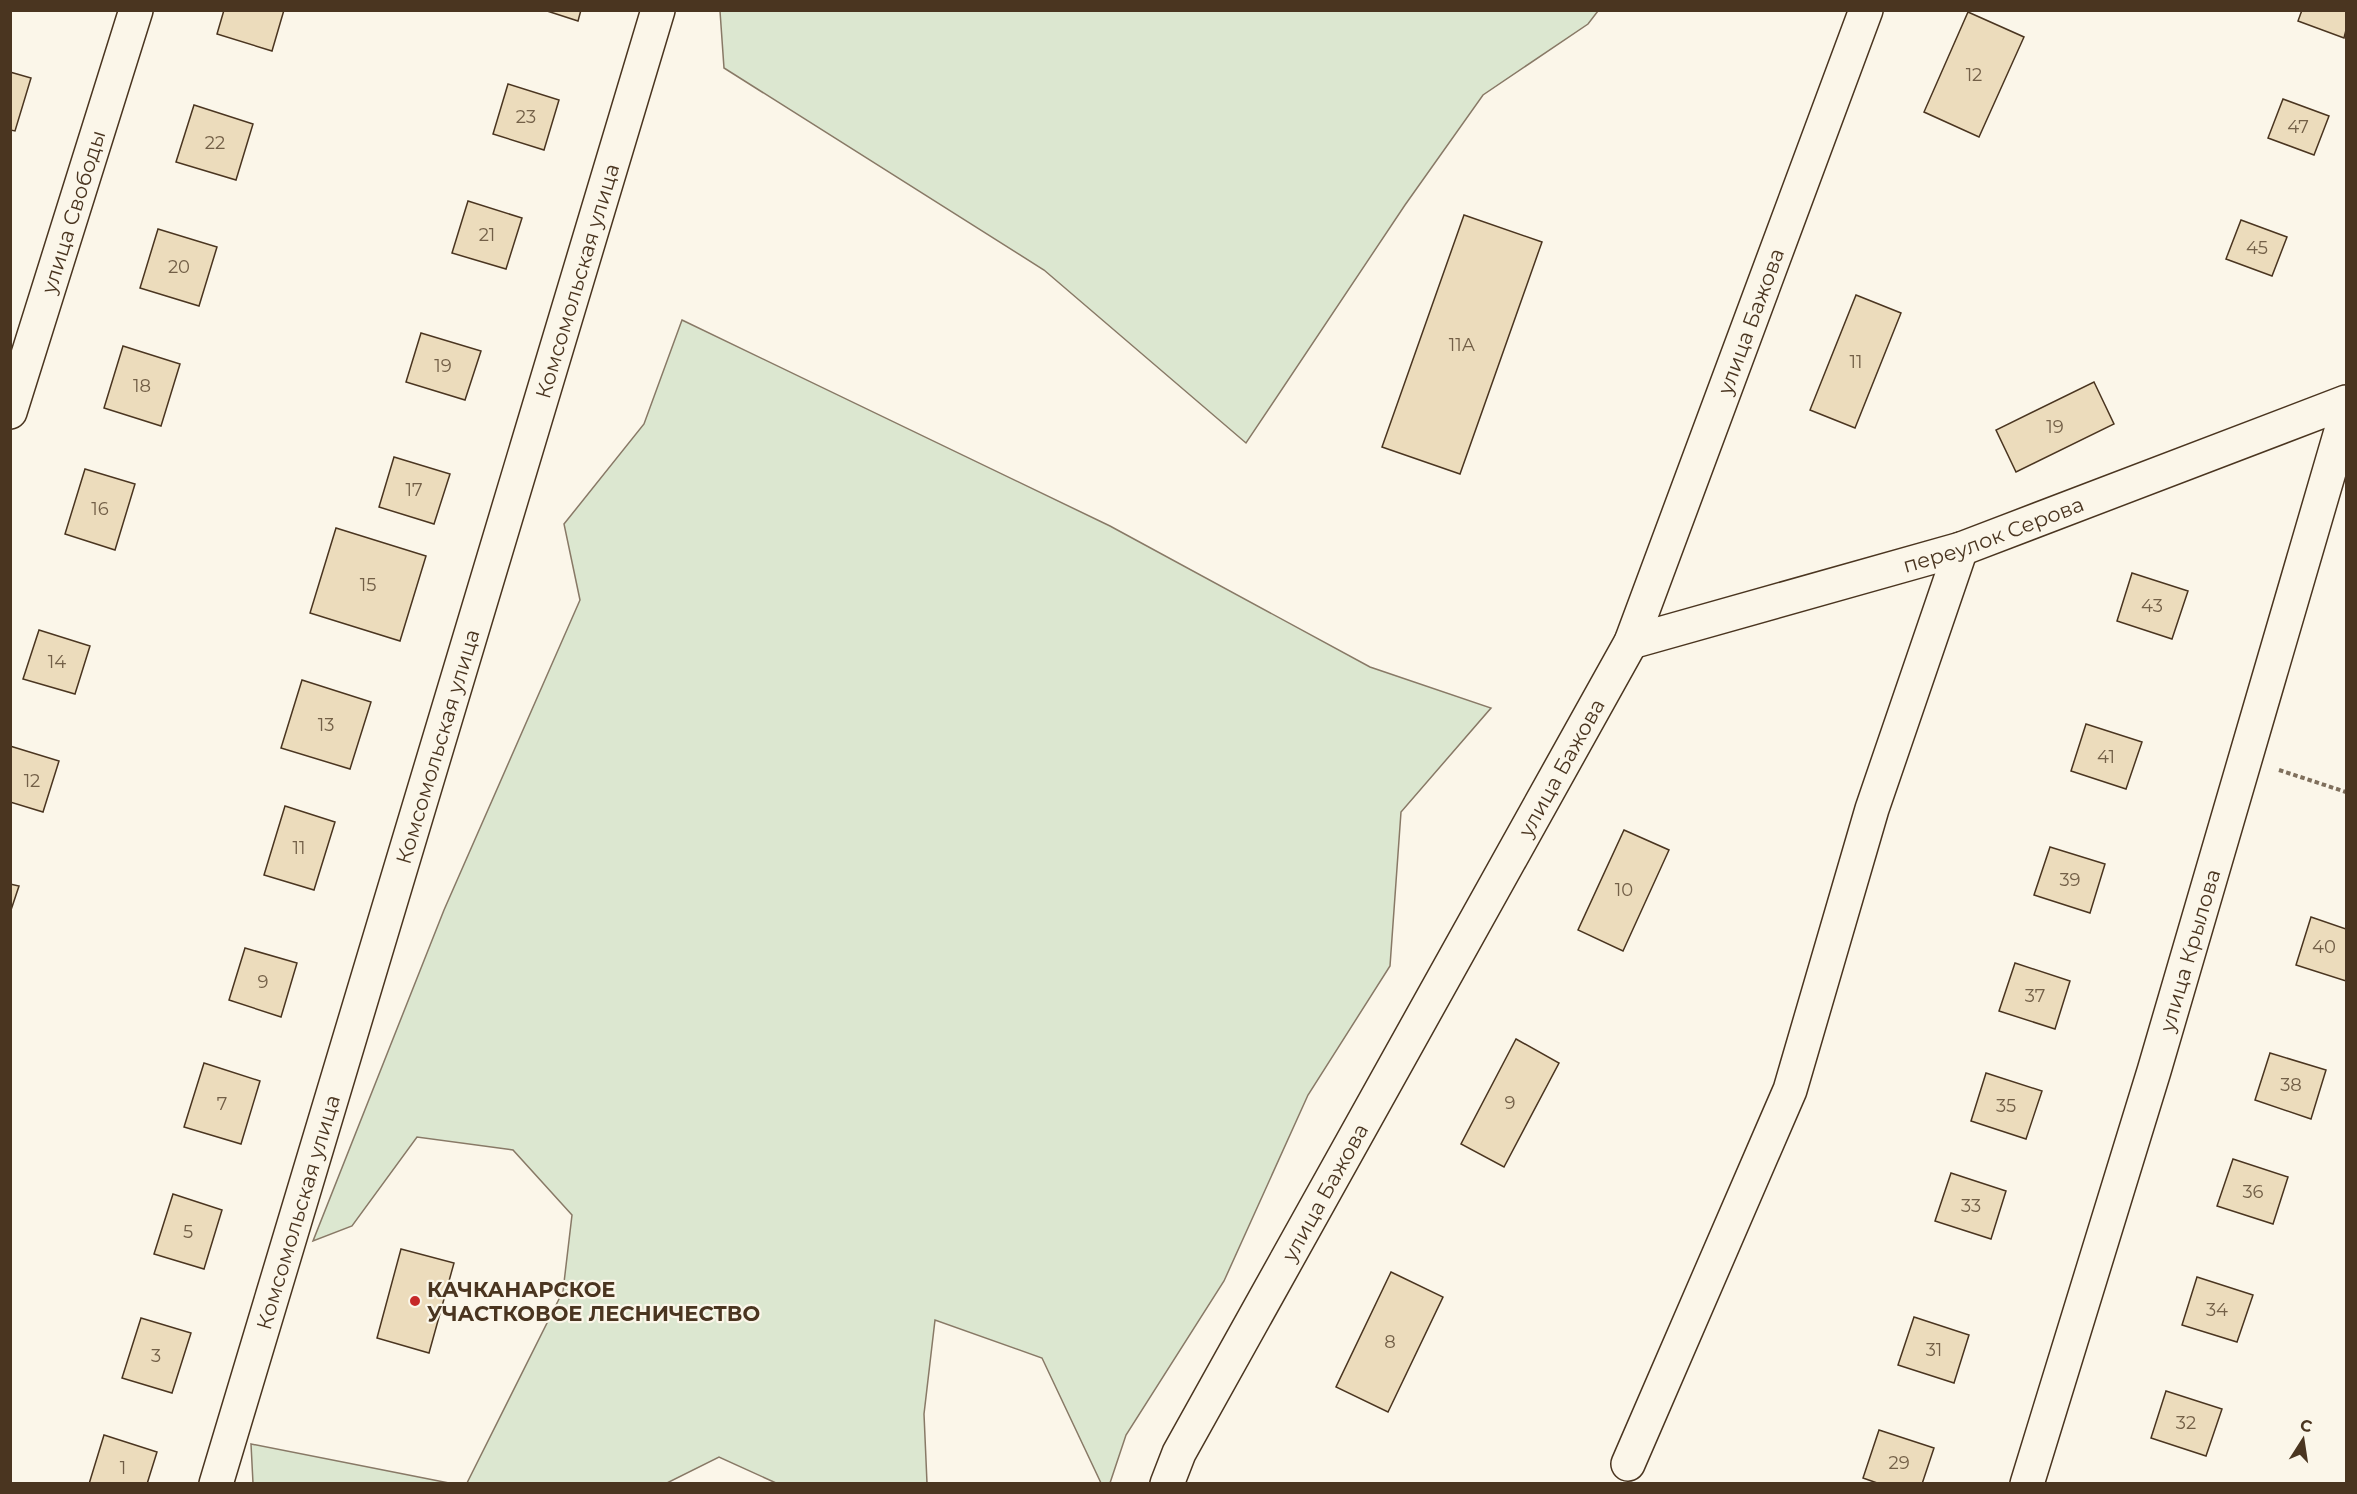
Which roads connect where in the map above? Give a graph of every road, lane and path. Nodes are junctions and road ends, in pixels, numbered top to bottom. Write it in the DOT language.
graph roads {
  1 [pos="136,10"];
  2 [pos="658,10"];
  3 [pos="1866,10"];
  4 [pos="2346,402"];
  5 [pos="10,412"];
  6 [pos="2346,414"];
  7 [pos="1961,549"];
  8 [pos="1631,642"];
  9 [pos="2244,759"];
  10 [pos="2346,792"];
  11 [pos="1628,1464"];
  12 [pos="216,1484"];
  13 [pos="1167,1484"];
  14 [pos="2028,1484"];
  1 -- 5 [label="street, улица Свободы"];
  2 -- 12 [label="street, Комсомольская улица"];
  3 -- 8 [label="street, улица Бажова"];
  4 -- 7 [label="street, переулок Серова"];
  6 -- 9 [label="street, улица Крылова"];
  7 -- 8 [label="street, переулок Серова"];
  7 -- 11 [label="street"];
  8 -- 13 [label="street, улица Бажова"];
  9 -- 10 [label="path"];
  9 -- 14 [label="street, улица Крылова"];
}
